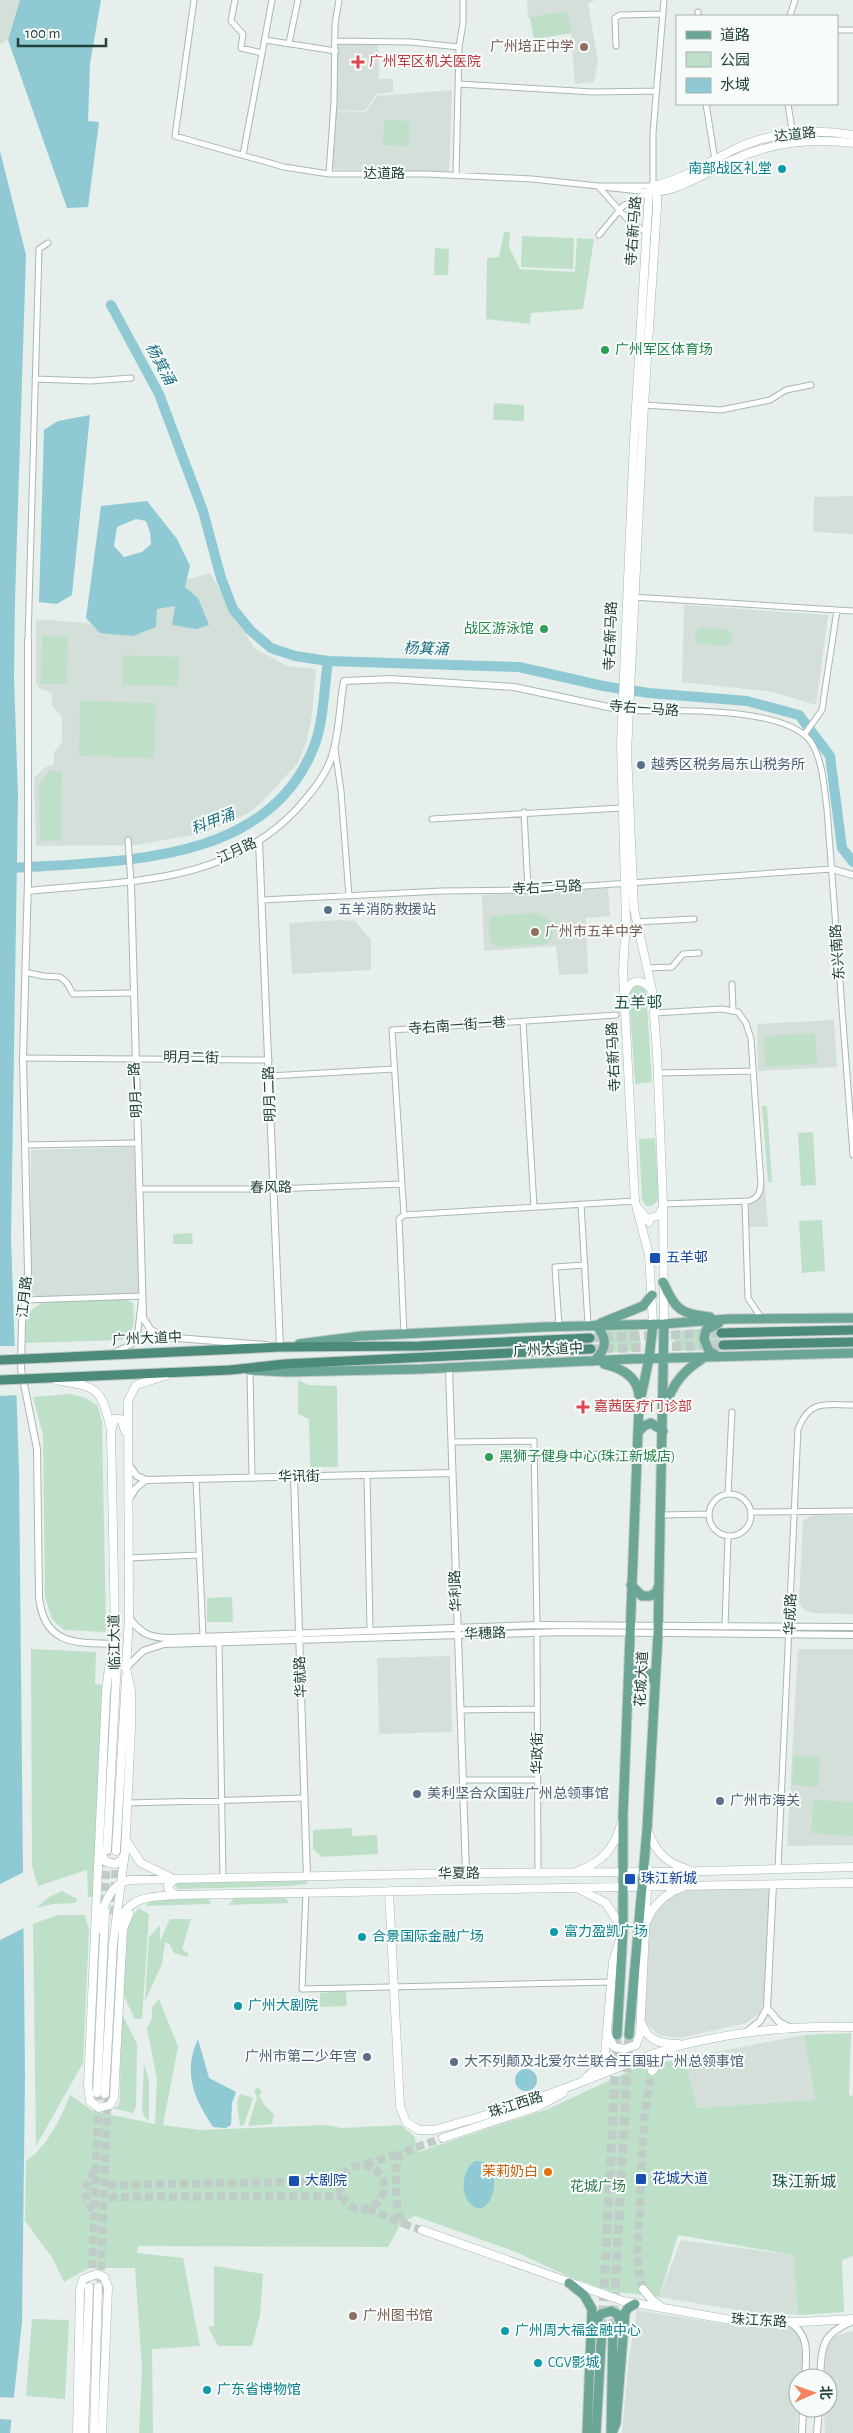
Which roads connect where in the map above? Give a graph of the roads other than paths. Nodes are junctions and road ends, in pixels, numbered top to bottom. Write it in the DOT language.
graph roads {
  1 [pos="194,0"];
  2 [pos="234,0"];
  3 [pos="272,0"];
  4 [pos="298,0"];
  5 [pos="339,0"];
  6 [pos="463,0"];
  7 [pos="664,0"];
  8 [pos="795,0"];
  9 [pos="662,14"];
  10 [pos="790,15"];
  11 [pos="838,30"];
  12 [pos="853,30"];
  13 [pos="265,40"];
  14 [pos="336,41"];
  15 [pos="289,43"];
  16 [pos="616,46"];
  17 [pos="459,47"];
  18 [pos="336,51"];
  19 [pos="262,53"];
  20 [pos="458,84"];
  21 [pos="656,91"];
  22 [pos="706,105"];
  23 [pos="788,105"];
  24 [pos="792,133"];
  25 [pos="853,134"];
  26 [pos="794,143"];
  27 [pos="853,143"];
  28 [pos="243,155"];
  29 [pos="716,163"];
  30 [pos="329,174"];
  31 [pos="456,176"];
  32 [pos="598,186"];
  33 [pos="653,190"];
  34 [pos="618,210"];
  35 [pos="647,233"];
  36 [pos="599,235"];
  37 [pos="48,243"];
  38 [pos="132,378"];
  39 [pos="35,379"];
  40 [pos="811,385"];
  41 [pos="644,405"];
  42 [pos="630,597"];
  43 [pos="837,610"];
  44 [pos="853,611"];
  45 [pos="28,640"];
  46 [pos="344,680"];
  47 [pos="625,707"];
  48 [pos="804,735"];
  49 [pos="335,746"];
  50 [pos="622,808"];
  51 [pos="524,812"];
  52 [pos="432,819"];
  53 [pos="128,840"];
  54 [pos="259,841"];
  55 [pos="832,869"];
  56 [pos="853,875"];
  57 [pos="130,883"];
  58 [pos="628,883"];
  59 [pos="528,890"];
  60 [pos="28,891"];
  61 [pos="349,896"];
  62 [pos="262,900"];
  63 [pos="694,919"];
  64 [pos="636,922"];
  65 [pos="699,953"];
  66 [pos="647,968"];
  67 [pos="25,972"];
  68 [pos="732,984"];
  69 [pos="652,990"];
  70 [pos="132,993"];
  71 [pos="624,995"];
  72 [pos="733,1011"];
  73 [pos="654,1013"];
  74 [pos="616,1015"];
  75 [pos="523,1022"];
  76 [pos="134,1057"];
  77 [pos="23,1058"];
  78 [pos="269,1060"];
  79 [pos="394,1069"];
  80 [pos="753,1071"];
  81 [pos="658,1073"];
  82 [pos="269,1076"];
  83 [pos="138,1143"];
  84 [pos="26,1145"];
  85 [pos="853,1155"];
  86 [pos="402,1184"];
  87 [pos="140,1189"];
  88 [pos="274,1189"];
  89 [pos="635,1200"];
  90 [pos="745,1202"];
  91 [pos="582,1204"];
  92 [pos="663,1204"];
  93 [pos="534,1207"];
  94 [pos="404,1215"];
  95 [pos="585,1265"];
  96 [pos="663,1282"];
  97 [pos="652,1294"];
  98 [pos="142,1296"];
  99 [pos="26,1300"];
  100 [pos="853,1318"];
  101 [pos="728,1319"];
  102 [pos="762,1319"];
  103 [pos="653,1324"];
  104 [pos="664,1324"];
  105 [pos="678,1324"];
  106 [pos="592,1325"];
  107 [pos="559,1326"];
  108 [pos="853,1330"];
  109 [pos="722,1333"];
  110 [pos="404,1334"];
  111 [pos="590,1338"];
  112 [pos="853,1342"];
  113 [pos="723,1345"];
  114 [pos="280,1347"];
  115 [pos="591,1349"];
  116 [pos="853,1353"];
  117 [pos="110,1355"];
  118 [pos="720,1357"];
  119 [pos="704,1358"];
  120 [pos="630,1359"];
  121 [pos="649,1359"];
  122 [pos="0,1360"];
  123 [pos="594,1361"];
  124 [pos="449,1368"];
  125 [pos="247,1370"];
  126 [pos="178,1373"];
  127 [pos="46,1378"];
  128 [pos="0,1380"];
  129 [pos="853,1405"];
  130 [pos="639,1406"];
  131 [pos="663,1411"];
  132 [pos="732,1412"];
  133 [pos="663,1431"];
  134 [pos="638,1432"];
  135 [pos="111,1433"];
  136 [pos="127,1438"];
  137 [pos="452,1442"];
  138 [pos="637,1454"];
  139 [pos="534,1455"];
  140 [pos="128,1464"];
  141 [pos="452,1473"];
  142 [pos="367,1475"];
  143 [pos="294,1477"];
  144 [pos="252,1478"];
  145 [pos="196,1479"];
  146 [pos="146,1480"];
  147 [pos="728,1494"];
  148 [pos="128,1502"];
  149 [pos="794,1511"];
  150 [pos="853,1511"];
  151 [pos="752,1512"];
  152 [pos="710,1514"];
  153 [pos="661,1515"];
  154 [pos="728,1536"];
  155 [pos="200,1555"];
  156 [pos="128,1558"];
  157 [pos="631,1585"];
  158 [pos="659,1585"];
  159 [pos="130,1618"];
  160 [pos="537,1626"];
  161 [pos="725,1627"];
  162 [pos="853,1627"];
  163 [pos="458,1628"];
  164 [pos="790,1628"];
  165 [pos="629,1629"];
  166 [pos="370,1630"];
  167 [pos="658,1630"];
  168 [pos="299,1632"];
  169 [pos="537,1633"];
  170 [pos="458,1635"];
  171 [pos="853,1635"];
  172 [pos="203,1636"];
  173 [pos="790,1636"];
  174 [pos="299,1640"];
  175 [pos="219,1642"];
  176 [pos="115,1644"];
  177 [pos="126,1668"];
  178 [pos="628,1681"];
  179 [pos="655,1684"];
  180 [pos="537,1709"];
  181 [pos="460,1710"];
  182 [pos="462,1780"];
  183 [pos="538,1780"];
  184 [pos="305,1798"];
  185 [pos="222,1800"];
  186 [pos="128,1803"];
  187 [pos="623,1815"];
  188 [pos="647,1830"];
  189 [pos="126,1838"];
  190 [pos="104,1849"];
  191 [pos="120,1851"];
  192 [pos="853,1867"];
  193 [pos="778,1868"];
  194 [pos="692,1870"];
  195 [pos="645,1872"];
  196 [pos="466,1873"];
  197 [pos="538,1873"];
  198 [pos="573,1873"];
  199 [pos="623,1873"];
  200 [pos="307,1877"];
  201 [pos="223,1878"];
  202 [pos="174,1879"];
  203 [pos="853,1882"];
  204 [pos="121,1883"];
  205 [pos="774,1884"];
  206 [pos="691,1885"];
  207 [pos="623,1886"];
  208 [pos="644,1886"];
  209 [pos="573,1888"];
  210 [pos="389,1891"];
  211 [pos="306,1892"];
  212 [pos="109,1895"];
  213 [pos="177,1895"];
  214 [pos="152,1897"];
  215 [pos="98,1901"];
  216 [pos="101,1916"];
  217 [pos="645,1927"];
  218 [pos="100,1930"];
  219 [pos="623,1930"];
  220 [pos="114,1932"];
  221 [pos="611,1982"];
  222 [pos="393,1985"];
  223 [pos="768,2008"];
  224 [pos="641,2022"];
  225 [pos="792,2028"];
  226 [pos="853,2028"];
  227 [pos="745,2033"];
  228 [pos="613,2035"];
  229 [pos="629,2035"];
  230 [pos="689,2044"];
  231 [pos="652,2071"];
  232 [pos="578,2084"];
  233 [pos="443,2138"];
  234 [pos="422,2230"];
  235 [pos="569,2283"];
  236 [pos="89,2287"];
  237 [pos="98,2287"];
  238 [pos="643,2289"];
  239 [pos="635,2304"];
  240 [pos="666,2310"];
  241 [pos="853,2320"];
  242 [pos="789,2322"];
  243 [pos="597,2327"];
  244 [pos="613,2328"];
  245 [pos="624,2328"];
  246 [pos="805,2368"];
  247 [pos="820,2368"];
  248 [pos="803,2418"];
  249 [pos="818,2418"];
  250 [pos="77,2433"];
  251 [pos="84,2433"];
  252 [pos="94,2433"];
  253 [pos="102,2433"];
  254 [pos="587,2433"];
  255 [pos="596,2433"];
  256 [pos="611,2433"];
  257 [pos="802,2433"];
  258 [pos="817,2433"];
  1 -- 28 [label="street, 达道路"];
  2 -- 19 [label="street"];
  3 -- 13 [label="street"];
  4 -- 15 [label="street"];
  5 -- 14 [label="street"];
  6 -- 17 [label="street"];
  7 -- 9 [label="street"];
  8 -- 10 [label="street"];
  9 -- 16 [label="street"];
  9 -- 21 [label="street"];
  11 -- 12 [label="street"];
  13 -- 15 [label="street"];
  13 -- 19 [label="street"];
  14 -- 17 [label="street"];
  14 -- 18 [label="street"];
  15 -- 18 [label="street"];
  17 -- 20 [label="street"];
  18 -- 30 [label="street"];
  19 -- 28 [label="street"];
  20 -- 21 [label="street"];
  20 -- 31 [label="street"];
  21 -- 33 [label="street"];
  22 -- 29 [label="street"];
  23 -- 24 [label="street"];
  24 -- 25 [label="main road, 达道路"];
  24 -- 26 [label="street"];
  24 -- 29 [label="main road, 达道路"];
  26 -- 27 [label="main road, 达道路"];
  26 -- 29 [label="main road, 达道路"];
  28 -- 30 [label="street, 达道路"];
  29 -- 33 [label="main road, 达道路"];
  30 -- 31 [label="street, 达道路"];
  31 -- 32 [label="street, 达道路"];
  32 -- 33 [label="street, 达道路"];
  32 -- 34 [label="street"];
  33 -- 34 [label="street"];
  33 -- 35 [label="main road, 寺右新马路"];
  33 -- 41 [label="main road, 寺右新马路"];
  34 -- 35 [label="street"];
  34 -- 36 [label="street"];
  35 -- 42 [label="main road, 寺右新马路"];
  37 -- 39 [label="street"];
  38 -- 39 [label="street"];
  39 -- 45 [label="street"];
  40 -- 41 [label="street"];
  41 -- 42 [label="main road, 寺右新马路"];
  42 -- 43 [label="street"];
  42 -- 47 [label="main road, 寺右新马路"];
  43 -- 44 [label="street"];
  43 -- 48 [label="street"];
  45 -- 60 [label="street, 江月路"];
  46 -- 47 [label="street, 寺右一马路"];
  46 -- 49 [label="street, 江月路"];
  47 -- 48 [label="street, 寺右一马路"];
  47 -- 50 [label="main road, 寺右新马路"];
  47 -- 58 [label="main road, 寺右新马路"];
  48 -- 55 [label="street, 寺右一马路"];
  49 -- 54 [label="street, 江月路"];
  49 -- 61 [label="street"];
  50 -- 51 [label="street"];
  50 -- 58 [label="main road, 寺右新马路"];
  51 -- 52 [label="street"];
  51 -- 59 [label="street"];
  53 -- 57 [label="street"];
  54 -- 57 [label="street, 江月路"];
  54 -- 62 [label="street, 明月二路"];
  55 -- 56 [label="street"];
  55 -- 58 [label="street, 寺右二马路"];
  55 -- 85 [label="street, 东兴南路"];
  57 -- 60 [label="street, 江月路"];
  57 -- 70 [label="street, 明月一路"];
  58 -- 59 [label="street, 寺右二马路"];
  58 -- 64 [label="main road, 寺右新马路"];
  58 -- 71 [label="main road, 寺右新马路"];
  59 -- 61 [label="street, 寺右二马路"];
  60 -- 67 [label="street, 江月路"];
  61 -- 62 [label="street, 寺右二马路"];
  62 -- 78 [label="street, 明月二路"];
  63 -- 64 [label="street"];
  64 -- 66 [label="main road, 寺右新马路"];
  65 -- 66 [label="street"];
  66 -- 69 [label="main road, 寺右新马路"];
  67 -- 70 [label="street"];
  67 -- 77 [label="street, 江月路"];
  68 -- 72 [label="street"];
  69 -- 71 [label="main road"];
  69 -- 73 [label="main road, 寺右新马路"];
  70 -- 76 [label="street, 明月一路"];
  71 -- 89 [label="main road, 寺右新马路"];
  72 -- 73 [label="street"];
  72 -- 80 [label="street"];
  73 -- 81 [label="main road, 寺右新马路"];
  74 -- 75 [label="street, 寺右南一街一巷"];
  75 -- 79 [label="street, 寺右南一街一巷"];
  75 -- 93 [label="street"];
  76 -- 77 [label="street, 明月二街"];
  76 -- 78 [label="street, 明月二街"];
  76 -- 83 [label="street, 明月一路"];
  77 -- 84 [label="street, 江月路"];
  78 -- 82 [label="street, 明月二路"];
  79 -- 82 [label="street"];
  79 -- 86 [label="street, 寺右南一街一巷"];
  80 -- 81 [label="street"];
  80 -- 90 [label="street"];
  81 -- 92 [label="main road, 寺右新马路"];
  82 -- 88 [label="street, 明月二路"];
  83 -- 84 [label="street"];
  83 -- 87 [label="street, 明月一路"];
  84 -- 99 [label="street, 江月路"];
  86 -- 88 [label="street, 春风路"];
  86 -- 94 [label="street, 寺右南一街一巷"];
  87 -- 88 [label="street, 春风路"];
  87 -- 98 [label="street, 明月一路"];
  88 -- 114 [label="street, 明月二路"];
  89 -- 91 [label="street"];
  89 -- 92 [label="main road"];
  89 -- 97 [label="main road, 寺右新马路"];
  90 -- 92 [label="street"];
  90 -- 102 [label="street"];
  91 -- 93 [label="street"];
  91 -- 95 [label="street"];
  92 -- 96 [label="main road, 寺右新马路"];
  93 -- 94 [label="street"];
  94 -- 110 [label="street, 寺右南一街一巷"];
  95 -- 106 [label="street"];
  95 -- 107 [label="street"];
  96 -- 101 [label="main road"];
  96 -- 104 [label="main road, 寺右新马路"];
  97 -- 103 [label="main road, 寺右新马路"];
  97 -- 106 [label="main road"];
  98 -- 99 [label="street"];
  98 -- 114 [label="street, 明月一路"];
  98 -- 117 [label="street, 明月一路"];
  99 -- 176 [label="street, 江月路"];
  100 -- 102 [label="main road, 广州大道中"];
  101 -- 102 [label="main road, 广州大道中"];
  101 -- 105 [label="main road, 广州大道中"];
  101 -- 118 [label="main road"];
  103 -- 104 [label="main road, 广州大道中"];
  103 -- 106 [label="main road, 广州大道中"];
  103 -- 121 [label="main road, 寺右新马路"];
  104 -- 105 [label="main road, 广州大道中"];
  104 -- 120 [label="main road"];
  104 -- 131 [label="main road, 花城大道"];
  105 -- 121 [label="main road"];
  106 -- 107 [label="main road, 广州大道中"];
  106 -- 123 [label="main road"];
  107 -- 110 [label="main road, 广州大道中"];
  108 -- 109 [label="highway"];
  110 -- 114 [label="main road, 广州大道中"];
  111 -- 114 [label="highway, 广州大道中"];
  112 -- 113 [label="highway"];
  114 -- 117 [label="highway, 广州大道中"];
  115 -- 125 [label="highway, 广州大道中"];
  116 -- 118 [label="main road, 广州大道中"];
  117 -- 122 [label="highway, 广州大道中, bridge"];
  118 -- 119 [label="main road, 广州大道中"];
  119 -- 121 [label="main road, 广州大道中"];
  119 -- 131 [label="main road"];
  120 -- 121 [label="main road, 广州大道中"];
  120 -- 123 [label="main road, 广州大道中"];
  121 -- 130 [label="main road, 花城大道"];
  123 -- 124 [label="main road, 广州大道中"];
  123 -- 130 [label="main road"];
  124 -- 125 [label="main road, 广州大道中"];
  124 -- 137 [label="street, 华利路"];
  125 -- 126 [label="highway, 广州大道中"];
  125 -- 144 [label="street"];
  126 -- 127 [label="highway, 广州大道中"];
  126 -- 136 [label="main road, 临江大道"];
  127 -- 128 [label="highway, 广州大道中, bridge"];
  127 -- 135 [label="main road, 临江大道"];
  129 -- 149 [label="street, 华成路"];
  130 -- 134 [label="main road, 花城大道"];
  131 -- 133 [label="main road, 花城大道"];
  132 -- 147 [label="street"];
  133 -- 134 [label="main road"];
  133 -- 153 [label="main road, 花城大道"];
  134 -- 138 [label="main road, 花城大道"];
  135 -- 136 [label="main road"];
  135 -- 176 [label="main road, 临江大道"];
  136 -- 140 [label="main road, 临江大道"];
  137 -- 139 [label="street"];
  137 -- 141 [label="street, 华利路"];
  138 -- 139 [label="street"];
  138 -- 157 [label="main road, 花城大道"];
  139 -- 160 [label="street"];
  140 -- 146 [label="street"];
  140 -- 148 [label="main road, 临江大道"];
  141 -- 142 [label="street, 华讯街"];
  141 -- 163 [label="street, 华利路"];
  142 -- 143 [label="street, 华讯街"];
  142 -- 166 [label="street"];
  143 -- 144 [label="street, 华讯街"];
  143 -- 168 [label="street, 华就路"];
  144 -- 145 [label="street, 华讯街"];
  145 -- 146 [label="street, 华讯街"];
  145 -- 155 [label="street"];
  146 -- 148 [label="street"];
  147 -- 151 [label="street"];
  147 -- 152 [label="street"];
  148 -- 156 [label="main road, 临江大道"];
  149 -- 150 [label="street"];
  149 -- 151 [label="street"];
  149 -- 164 [label="street, 华成路"];
  151 -- 154 [label="street"];
  152 -- 153 [label="street"];
  152 -- 154 [label="street"];
  153 -- 158 [label="main road, 花城大道"];
  154 -- 161 [label="street"];
  155 -- 156 [label="street"];
  155 -- 172 [label="street"];
  156 -- 159 [label="main road, 临江大道"];
  157 -- 158 [label="main road"];
  157 -- 165 [label="main road, 花城大道"];
  158 -- 167 [label="main road, 花城大道"];
  159 -- 172 [label="street, 华穗路"];
  159 -- 177 [label="main road, 临江大道"];
  160 -- 163 [label="street, 华穗路"];
  160 -- 165 [label="street, 华穗路"];
  161 -- 164 [label="street, 华穗路"];
  161 -- 167 [label="street, 华穗路"];
  162 -- 164 [label="street, 华穗路"];
  163 -- 166 [label="street, 华穗路"];
  163 -- 170 [label="street, 华利路"];
  164 -- 173 [label="street, 华成路"];
  165 -- 167 [label="street, 华穗路"];
  165 -- 169 [label="street, 华穗路"];
  165 -- 178 [label="main road, 花城大道"];
  166 -- 168 [label="street, 华穗路"];
  167 -- 173 [label="street, 华穗路"];
  167 -- 179 [label="main road, 花城大道"];
  168 -- 172 [label="street, 华穗路"];
  168 -- 174 [label="street, 华就路"];
  169 -- 170 [label="street, 华穗路"];
  169 -- 180 [label="street, 华政街"];
  170 -- 174 [label="street, 华穗路"];
  170 -- 181 [label="street, 华利路"];
  171 -- 173 [label="street, 华穗路"];
  173 -- 193 [label="street, 华成路"];
  174 -- 175 [label="street, 华穗路"];
  174 -- 184 [label="street, 华就路"];
  175 -- 177 [label="street, 华穗路"];
  175 -- 185 [label="street"];
  176 -- 190 [label="main road, 临江大道"];
  177 -- 186 [label="main road"];
  177 -- 191 [label="main road, 临江大道"];
  178 -- 179 [label="main road"];
  178 -- 187 [label="main road, 花城大道"];
  179 -- 188 [label="main road, 花城大道"];
  180 -- 181 [label="street"];
  180 -- 183 [label="street, 华政街"];
  181 -- 182 [label="street, 华利路"];
  182 -- 183 [label="street"];
  182 -- 196 [label="street, 华利路"];
  183 -- 197 [label="street, 华政街"];
  184 -- 185 [label="street"];
  184 -- 200 [label="street, 华就路"];
  185 -- 186 [label="street"];
  185 -- 201 [label="street"];
  186 -- 189 [label="main road"];
  187 -- 198 [label="main road"];
  187 -- 199 [label="main road, 花城大道"];
  188 -- 194 [label="main road"];
  188 -- 195 [label="main road, 花城大道"];
  189 -- 191 [label="main road"];
  189 -- 202 [label="main road"];
  190 -- 191 [label="main road"];
  190 -- 215 [label="main road, 临江大道"];
  191 -- 204 [label="main road"];
  192 -- 193 [label="main road, 华夏路"];
  193 -- 194 [label="main road, 华夏路"];
  194 -- 195 [label="main road, 华夏路"];
  194 -- 206 [label="main road"];
  195 -- 199 [label="main road, 华夏路"];
  195 -- 208 [label="main road, 花城大道"];
  196 -- 197 [label="main road, 华夏路"];
  196 -- 200 [label="main road, 华夏路"];
  197 -- 198 [label="main road, 华夏路"];
  198 -- 199 [label="main road, 华夏路"];
  198 -- 209 [label="main road"];
  199 -- 207 [label="main road, 花城大道"];
  200 -- 201 [label="main road, 华夏路"];
  201 -- 202 [label="main road, 华夏路"];
  202 -- 204 [label="main road, 华夏路"];
  202 -- 213 [label="main road"];
  203 -- 205 [label="main road, 华夏路"];
  204 -- 212 [label="main road"];
  204 -- 220 [label="main road"];
  205 -- 206 [label="main road, 华夏路"];
  205 -- 223 [label="street"];
  206 -- 208 [label="main road, 华夏路"];
  206 -- 217 [label="main road"];
  207 -- 208 [label="main road, 华夏路"];
  207 -- 209 [label="main road, 华夏路"];
  207 -- 219 [label="main road, 花城大道"];
  208 -- 217 [label="main road"];
  208 -- 229 [label="main road, 花城大道"];
  209 -- 210 [label="main road, 华夏路"];
  209 -- 219 [label="main road"];
  210 -- 211 [label="main road, 华夏路"];
  210 -- 222 [label="main road, 珠江西路"];
  211 -- 213 [label="main road, 华夏路"];
  211 -- 222 [label="street"];
  212 -- 216 [label="main road"];
  212 -- 218 [label="main road"];
  213 -- 214 [label="main road, 华夏路"];
  214 -- 218 [label="main road"];
  214 -- 220 [label="main road, 华夏路"];
  215 -- 216 [label="main road"];
  215 -- 218 [label="main road"];
  216 -- 218 [label="main road"];
  217 -- 224 [label="main road"];
  218 -- 220 [label="main road"];
  219 -- 221 [label="main road"];
  219 -- 228 [label="main road, 花城大道"];
  221 -- 222 [label="street"];
  221 -- 228 [label="main road"];
  222 -- 232 [label="main road, 珠江西路"];
  223 -- 225 [label="street"];
  223 -- 227 [label="street"];
  224 -- 228 [label="main road"];
  224 -- 230 [label="main road"];
  225 -- 226 [label="main road, 珠江西路"];
  225 -- 227 [label="main road, 珠江西路"];
  227 -- 230 [label="main road, 珠江西路"];
  228 -- 232 [label="main road"];
  230 -- 231 [label="main road"];
  230 -- 232 [label="main road, 珠江西路"];
  232 -- 233 [label="main road"];
  234 -- 235 [label="main road, 珠江东路"];
  235 -- 239 [label="main road, 珠江东路"];
  235 -- 243 [label="main road"];
  236 -- 251 [label="main road"];
  237 -- 252 [label="main road"];
  238 -- 240 [label="main road"];
  239 -- 240 [label="main road, 珠江东路"];
  239 -- 245 [label="main road"];
  240 -- 242 [label="main road, 珠江东路"];
  241 -- 242 [label="main road, 珠江东路"];
  241 -- 247 [label="street"];
  242 -- 246 [label="street"];
  243 -- 245 [label="main road"];
  243 -- 254 [label="main road"];
  243 -- 255 [label="main road"];
  244 -- 256 [label="main road"];
  245 -- 256 [label="main road"];
  248 -- 257 [label="street"];
  249 -- 258 [label="street"];
  250 -- 253 [label="main road"];
}
